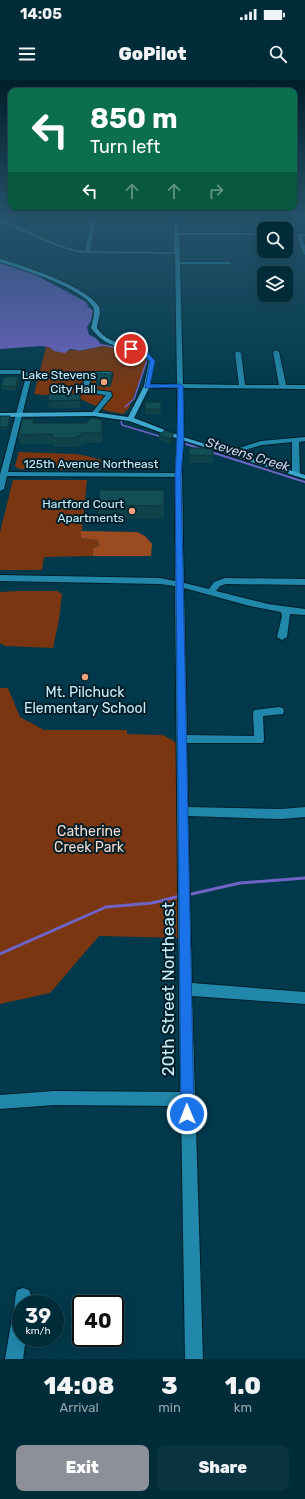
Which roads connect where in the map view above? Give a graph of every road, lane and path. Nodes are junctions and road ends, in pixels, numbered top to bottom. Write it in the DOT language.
graph roads {
  1 [pos="33,273"];
  2 [pos="176,273"];
  3 [pos="276,352"];
  4 [pos="238,353"];
  5 [pos="0,372"];
  6 [pos="112,374"];
  7 [pos="147,386"];
  8 [pos="180,386"];
  9 [pos="242,386"];
  10 [pos="283,387"];
  11 [pos="305,387"];
  12 [pos="19,414"];
  13 [pos="94,414"];
  14 [pos="0,415"];
  15 [pos="130,419"];
  16 [pos="305,439"];
  17 [pos="295,440"];
  18 [pos="180,441"];
  19 [pos="228,453"];
  20 [pos="4,474"];
  21 [pos="296,474"];
  22 [pos="178,475"];
  23 [pos="305,477"];
  24 [pos="0,490"];
  25 [pos="179,544"];
  26 [pos="0,578"];
  27 [pos="305,582"];
  28 [pos="180,584"];
  29 [pos="211,592"];
  30 [pos="285,611"];
  31 [pos="305,612"];
  32 [pos="282,637"];
  33 [pos="279,711"];
  34 [pos="182,739"];
  35 [pos="183,811"];
  36 [pos="305,812"];
  37 [pos="186,989"];
  38 [pos="305,998"];
  39 [pos="187,1099"];
  40 [pos="0,1102"];
  41 [pos="16,1347"];
  42 [pos="14,1359"];
  43 [pos="194,1359"];
  1 -- 7 [label="main road"];
  2 -- 8 [label="street, 20th Street Northeast"];
  3 -- 10 [label="street"];
  4 -- 9 [label="street"];
  5 -- 12 [label="street"];
  6 -- 13 [label="street"];
  7 -- 8 [label="street"];
  7 -- 15 [label="main road"];
  8 -- 9 [label="street"];
  8 -- 18 [label="street, 20th Street Northeast"];
  9 -- 10 [label="street"];
  10 -- 11 [label="street"];
  12 -- 13 [label="main road"];
  12 -- 14 [label="main road"];
  12 -- 20 [label="street"];
  13 -- 15 [label="main road"];
  15 -- 18 [label="main road"];
  16 -- 17 [label="street"];
  17 -- 19 [label="street"];
  17 -- 21 [label="street"];
  18 -- 19 [label="main road"];
  18 -- 22 [label="street, 20th Street Northeast"];
  19 -- 21 [label="main road"];
  20 -- 22 [label="street, 125th Avenue Northeast"];
  20 -- 24 [label="street"];
  21 -- 23 [label="main road"];
  22 -- 25 [label="main road, 20th Street Northeast"];
  25 -- 28 [label="street, 20th Street Northeast"];
  26 -- 28 [label="street"];
  27 -- 29 [label="street"];
  28 -- 29 [label="street"];
  28 -- 34 [label="street, 20th Street Northeast"];
  29 -- 30 [label="street"];
  30 -- 31 [label="street"];
  30 -- 32 [label="street"];
  33 -- 34 [label="street"];
  34 -- 35 [label="street, 20th Street Northeast"];
  35 -- 36 [label="street"];
  35 -- 37 [label="street, 20th Street Northeast"];
  37 -- 38 [label="street"];
  37 -- 39 [label="street, 20th Street Northeast"];
  39 -- 40 [label="street"];
  39 -- 43 [label="street, 20th Street Northeast"];
  41 -- 42 [label="street"];
}
